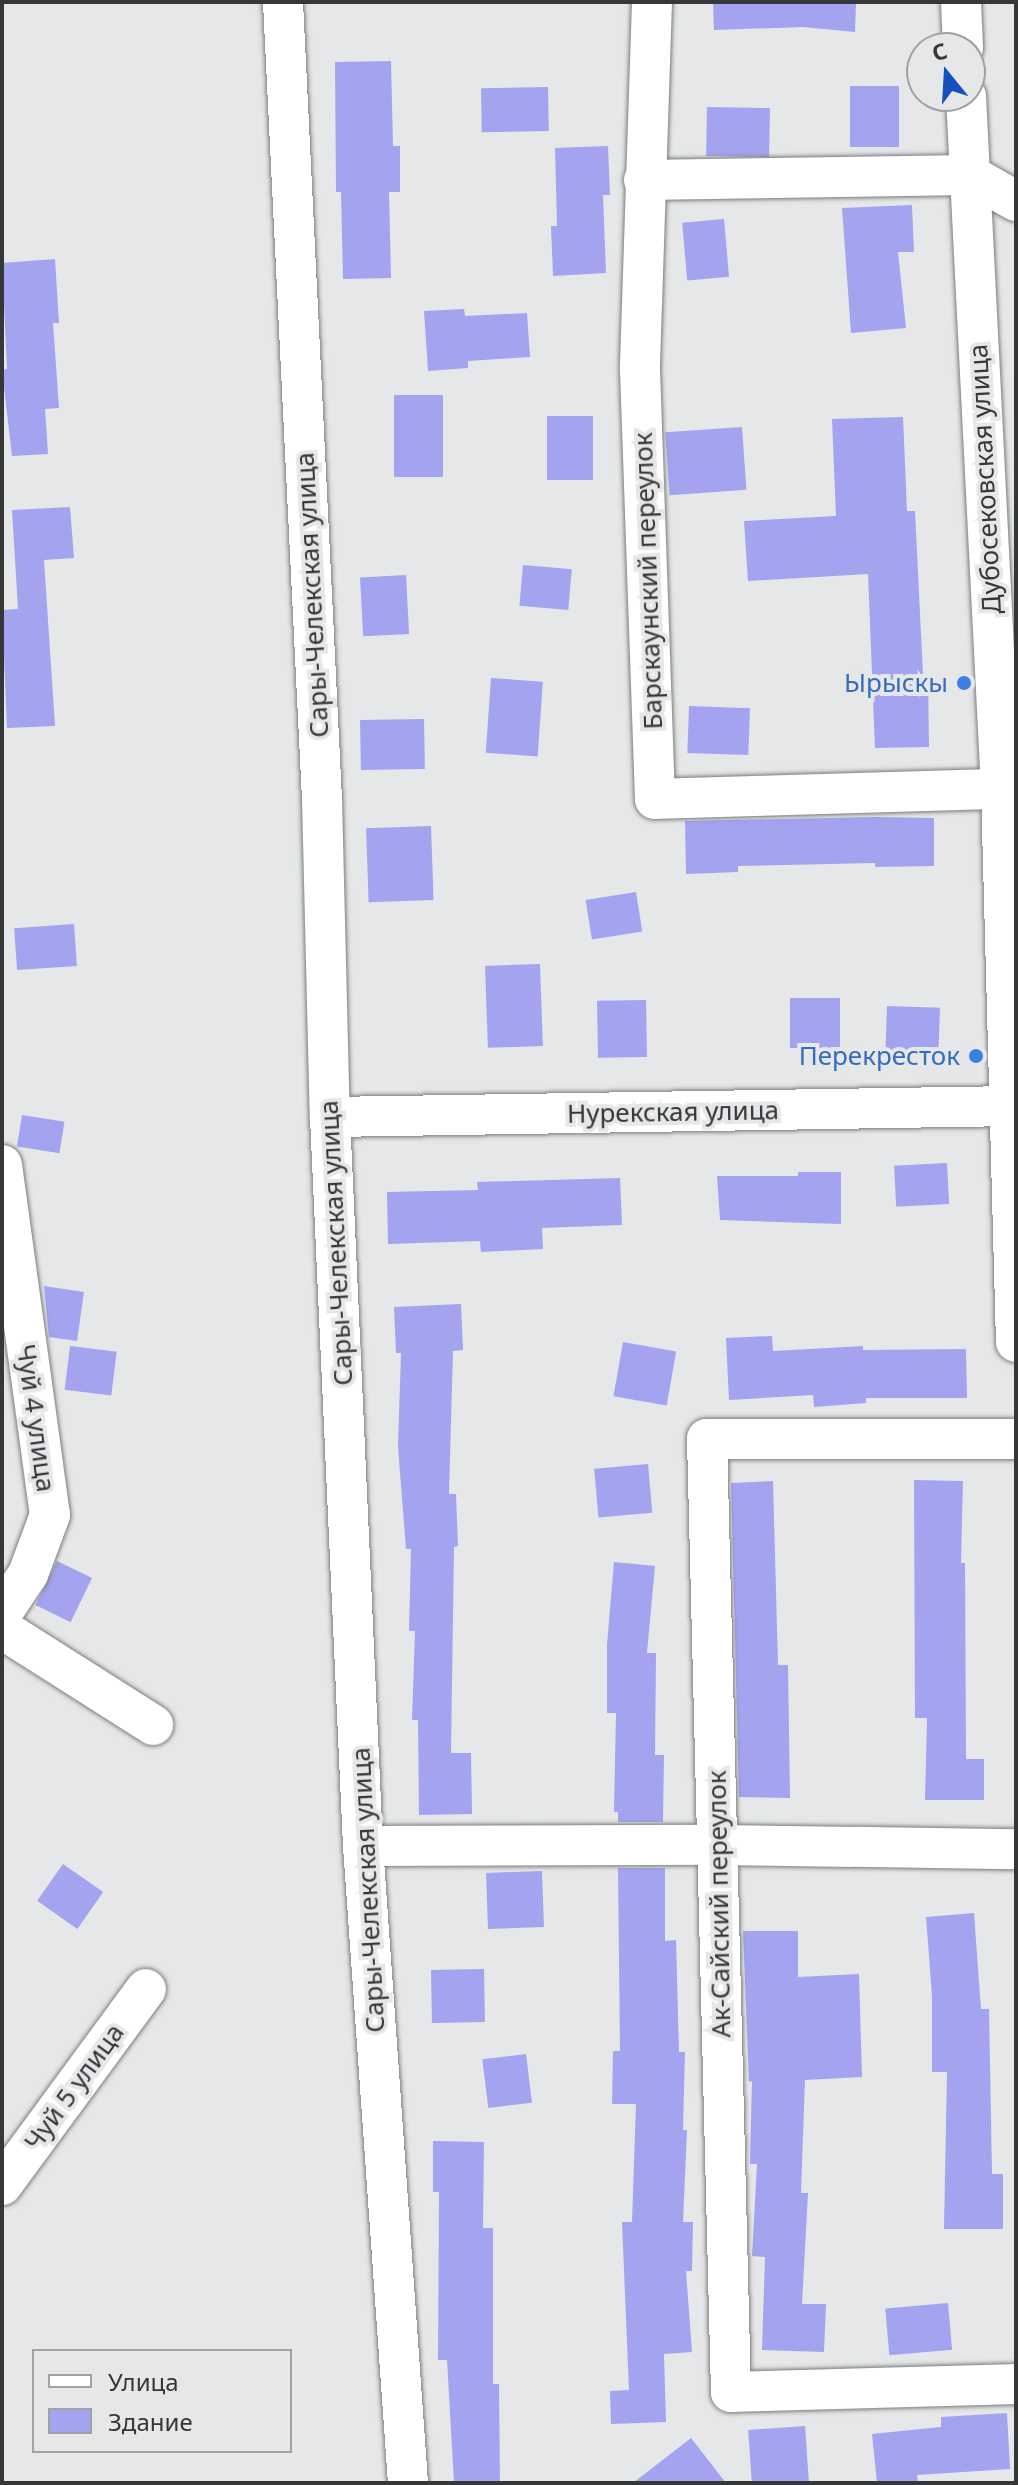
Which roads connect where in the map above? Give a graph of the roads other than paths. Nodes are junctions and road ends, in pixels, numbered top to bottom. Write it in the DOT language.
graph roads {
  1 [pos="283,2"];
  2 [pos="652,2"];
  3 [pos="961,2"];
  4 [pos="962,32"];
  5 [pos="967,112"];
  6 [pos="970,175"];
  7 [pos="644,180"];
  8 [pos="1016,201"];
  9 [pos="1009,788"];
  10 [pos="1012,1106"];
  11 [pos="330,1117"];
  12 [pos="2,1165"];
  13 [pos="1016,1342"];
  14 [pos="1016,1439"];
  15 [pos="2,1613"];
  16 [pos="2,1629"];
  17 [pos="153,1725"];
  18 [pos="718,1845"];
  19 [pos="363,1846"];
  20 [pos="1016,1849"];
  21 [pos="146,1989"];
  22 [pos="2,2185"];
  23 [pos="1016,2384"];
  24 [pos="408,2483"];
  1 -- 11 [label="street, Сары-Челекская улица"];
  2 -- 7 [label="street, Барскаунский переулок"];
  3 -- 4 [label="street"];
  5 -- 6 [label="street, Дубосековская улица"];
  6 -- 7 [label="street"];
  6 -- 8 [label="street"];
  6 -- 9 [label="street, Дубосековская улица"];
  7 -- 9 [label="street, Барскаунский переулок"];
  9 -- 10 [label="street, Дубосековская улица"];
  10 -- 11 [label="street, Нурекская улица"];
  10 -- 13 [label="street, Дубосековская улица"];
  11 -- 19 [label="street, Сары-Челекская улица"];
  12 -- 15 [label="street, Чуй 4 улица"];
  14 -- 18 [label="street, Ак-Сайский переулок"];
  16 -- 17 [label="street"];
  18 -- 19 [label="street"];
  18 -- 20 [label="street"];
  18 -- 23 [label="street, Ак-Сайский переулок"];
  19 -- 24 [label="street, Сары-Челекская улица"];
  21 -- 22 [label="street, Чуй 5 улица"];
}
